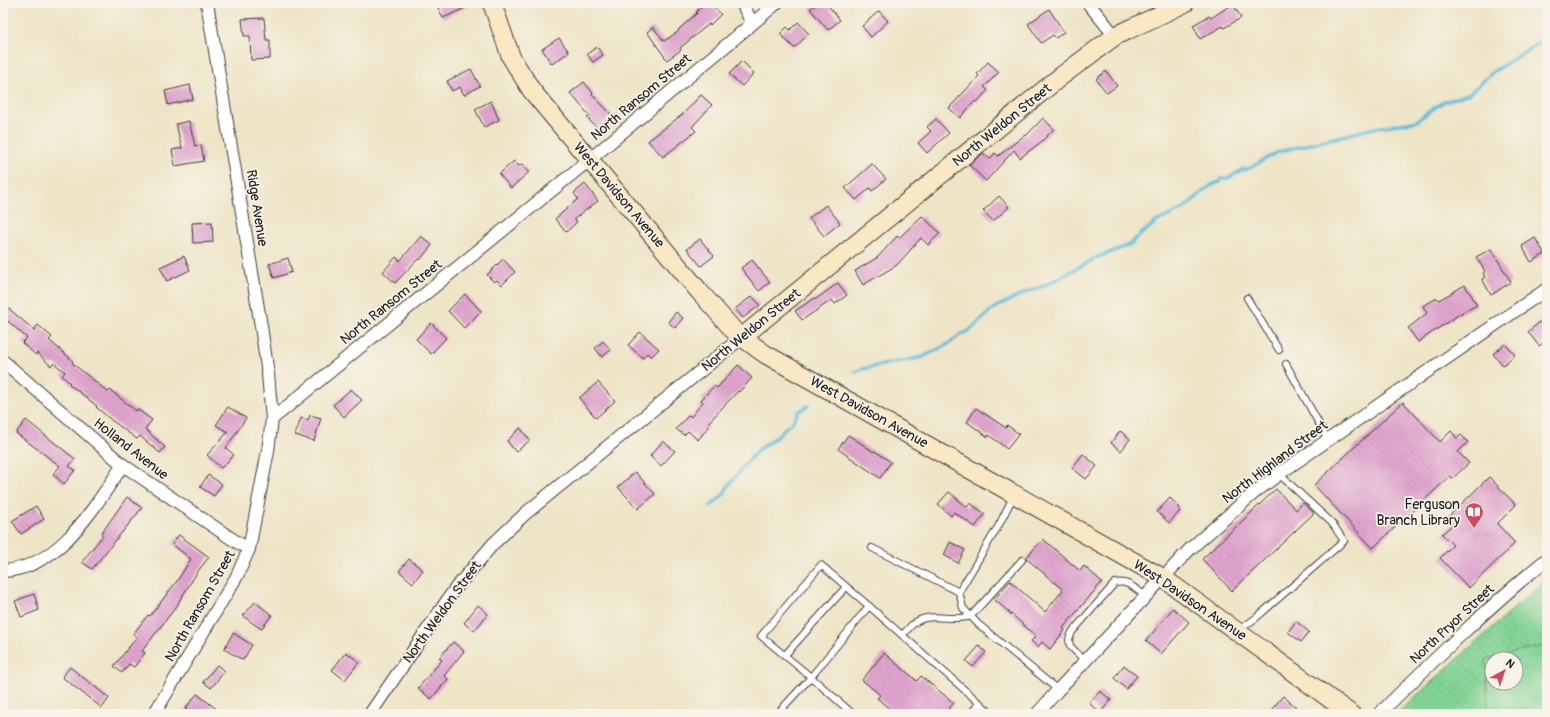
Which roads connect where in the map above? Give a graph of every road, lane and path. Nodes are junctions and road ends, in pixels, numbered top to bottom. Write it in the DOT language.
graph roads {
  1 [pos="207,3"];
  2 [pos="492,3"];
  3 [pos="742,3"];
  4 [pos="777,3"];
  5 [pos="1088,3"];
  6 [pos="1185,3"];
  7 [pos="752,23"];
  8 [pos="1115,36"];
  9 [pos="589,160"];
  10 [pos="1547,289"];
  11 [pos="1247,298"];
  12 [pos="741,338"];
  13 [pos="1279,350"];
  14 [pos="3,361"];
  15 [pos="1286,364"];
  16 [pos="272,419"];
  17 [pos="1328,440"];
  18 [pos="124,465"];
  19 [pos="1279,474"];
  20 [pos="1014,494"];
  21 [pos="872,548"];
  22 [pos="249,549"];
  23 [pos="1022,560"];
  24 [pos="1546,560"];
  25 [pos="3,571"];
  26 [pos="1163,578"];
  27 [pos="846,587"];
  28 [pos="959,592"];
  29 [pos="1146,596"];
  30 [pos="868,606"];
  31 [pos="971,616"];
  32 [pos="1238,631"];
  33 [pos="902,635"];
  34 [pos="785,655"];
  35 [pos="1085,661"];
  36 [pos="811,677"];
  37 [pos="1058,690"];
  38 [pos="980,703"];
  39 [pos="154,714"];
  40 [pos="370,714"];
  41 [pos="777,714"];
  42 [pos="852,714"];
  43 [pos="970,714"];
  44 [pos="992,714"];
  45 [pos="1037,714"];
  46 [pos="1351,714"];
  47 [pos="1379,714"];
  1 -- 16 [label="street, Ridge Avenue"];
  2 -- 9 [label="street, West Davidson Avenue"];
  3 -- 7 [label="street"];
  4 -- 7 [label="street, North Ransom Street"];
  5 -- 8 [label="street"];
  6 -- 8 [label="street, North Weldon Street"];
  7 -- 9 [label="street, North Ransom Street"];
  8 -- 12 [label="street, North Weldon Street"];
  9 -- 12 [label="street, West Davidson Avenue"];
  9 -- 16 [label="street, North Ransom Street"];
  10 -- 17 [label="street, North Highland Street"];
  11 -- 13 [label="lane"];
  12 -- 20 [label="street, West Davidson Avenue"];
  12 -- 40 [label="street, North Weldon Street"];
  14 -- 18 [label="street, Holland Avenue"];
  15 -- 17 [label="lane"];
  16 -- 22 [label="street, North Ransom Street"];
  17 -- 19 [label="street, North Highland Street"];
  18 -- 22 [label="street, Holland Avenue"];
  18 -- 25 [label="street"];
  19 -- 26 [label="street, North Highland Street"];
  19 -- 32 [label="lane"];
  20 -- 26 [label="street, West Davidson Avenue"];
  20 -- 28 [label="lane"];
  21 -- 28 [label="lane"];
  22 -- 39 [label="street, North Ransom Street"];
  23 -- 31 [label="lane"];
  24 -- 47 [label="street, North Pryor Street"];
  26 -- 29 [label="street, North Highland Street"];
  26 -- 32 [label="street, West Davidson Avenue"];
  27 -- 30 [label="lane"];
  27 -- 34 [label="lane"];
  27 -- 34 [label="lane"];
  28 -- 31 [label="lane"];
  29 -- 35 [label="street, North Highland Street"];
  29 -- 35 [label="lane"];
  30 -- 33 [label="lane"];
  30 -- 36 [label="lane"];
  31 -- 33 [label="lane"];
  31 -- 37 [label="lane"];
  32 -- 46 [label="street, West Davidson Avenue"];
  33 -- 38 [label="lane"];
  34 -- 36 [label="lane"];
  35 -- 37 [label="street, North Highland Street"];
  36 -- 41 [label="lane"];
  36 -- 42 [label="lane"];
  37 -- 45 [label="street, North Highland Street"];
  38 -- 43 [label="lane"];
  38 -- 44 [label="lane"];
}
